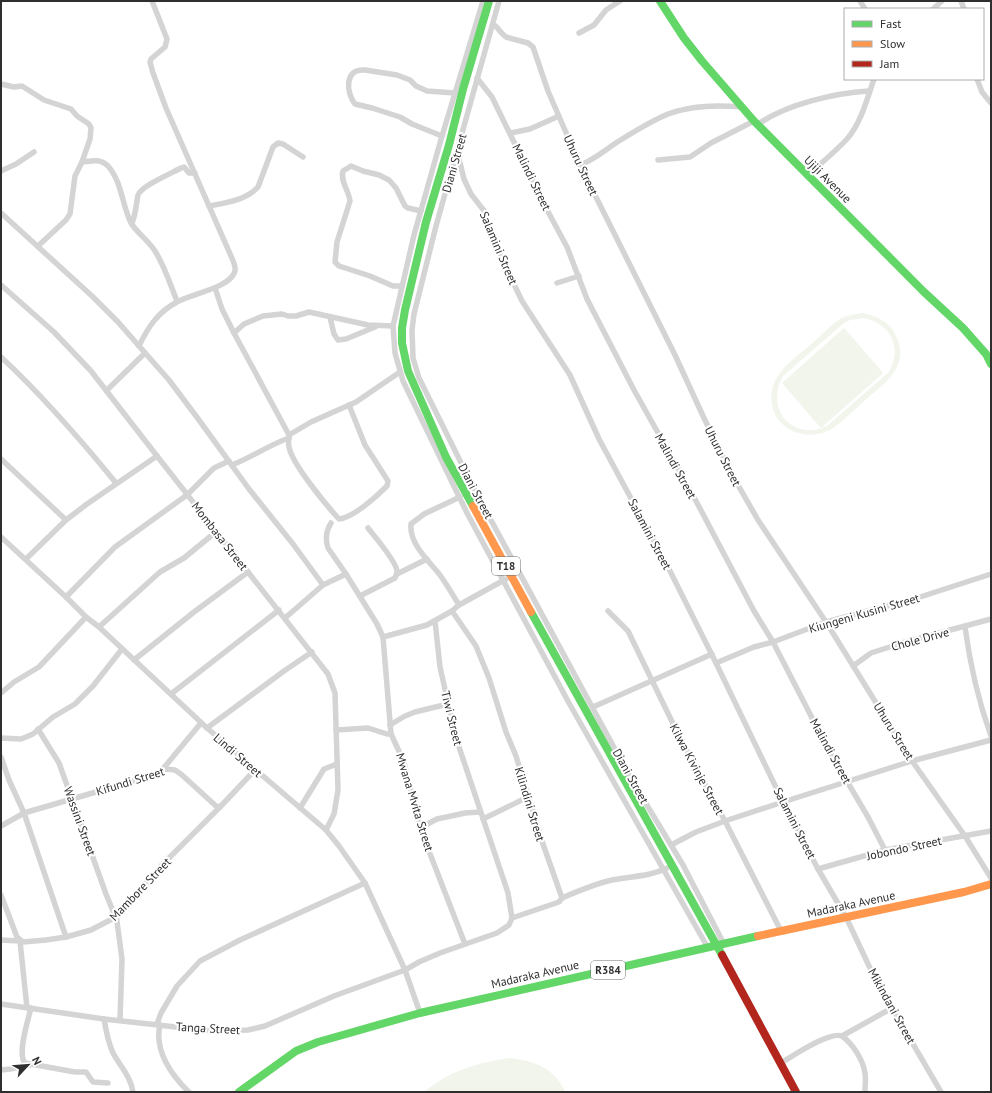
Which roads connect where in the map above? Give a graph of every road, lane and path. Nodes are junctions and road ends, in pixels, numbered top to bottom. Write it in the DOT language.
graph roads {
  1 [pos="152,1"];
  2 [pos="483,1"];
  3 [pos="489,1"];
  4 [pos="499,1"];
  5 [pos="620,1"];
  6 [pos="660,1"];
  7 [pos="942,1"];
  8 [pos="934,8"];
  9 [pos="492,24"];
  10 [pos="579,33"];
  11 [pos="477,78"];
  12 [pos="874,80"];
  13 [pos="977,80"];
  14 [pos="1,84"];
  15 [pos="870,91"];
  16 [pos="456,93"];
  17 [pos="991,103"];
  18 [pos="742,107"];
  19 [pos="559,116"];
  20 [pos="756,123"];
  21 [pos="510,133"];
  22 [pos="442,136"];
  23 [pos="457,151"];
  24 [pos="34,152"];
  25 [pos="303,157"];
  26 [pos="658,160"];
  27 [pos="82,162"];
  28 [pos="580,165"];
  29 [pos="1,171"];
  30 [pos="195,173"];
  31 [pos="807,176"];
  32 [pos="209,206"];
  33 [pos="421,211"];
  34 [pos="1,213"];
  35 [pos="132,223"];
  36 [pos="38,246"];
  37 [pos="579,276"];
  38 [pos="557,283"];
  39 [pos="1,285"];
  40 [pos="402,286"];
  41 [pos="215,288"];
  42 [pos="177,302"];
  43 [pos="330,317"];
  44 [pos="375,326"];
  45 [pos="394,326"];
  46 [pos="234,333"];
  47 [pos="140,346"];
  48 [pos="145,352"];
  49 [pos="1,357"];
  50 [pos="991,364"];
  51 [pos="403,373"];
  52 [pos="107,390"];
  53 [pos="349,406"];
  54 [pos="289,436"];
  55 [pos="157,456"];
  56 [pos="1,459"];
  57 [pos="230,463"];
  58 [pos="116,483"];
  59 [pos="187,495"];
  60 [pos="460,497"];
  61 [pos="66,520"];
  62 [pos="330,523"];
  63 [pos="368,528"];
  64 [pos="217,531"];
  65 [pos="1,537"];
  66 [pos="26,559"];
  67 [pos="427,559"];
  68 [pos="248,572"];
  69 [pos="346,574"];
  70 [pos="397,574"];
  71 [pos="991,574"];
  72 [pos="508,578"];
  73 [pos="322,586"];
  74 [pos="360,596"];
  75 [pos="66,598"];
  76 [pos="459,605"];
  77 [pos="279,610"];
  78 [pos="452,611"];
  79 [pos="608,611"];
  80 [pos="86,617"];
  81 [pos="285,618"];
  82 [pos="991,619"];
  83 [pos="435,621"];
  84 [pos="826,622"];
  85 [pos="99,627"];
  86 [pos="965,627"];
  87 [pos="383,637"];
  88 [pos="773,642"];
  89 [pos="122,648"];
  90 [pos="312,652"];
  91 [pos="712,654"];
  92 [pos="134,660"];
  93 [pos="716,663"];
  94 [pos="853,666"];
  95 [pos="652,680"];
  96 [pos="1,693"];
  97 [pos="171,694"];
  98 [pos="448,704"];
  99 [pos="593,707"];
  100 [pos="201,723"];
  101 [pos="390,725"];
  102 [pos="207,728"];
  103 [pos="38,729"];
  104 [pos="336,730"];
  105 [pos="391,734"];
  106 [pos="991,736"];
  107 [pos="1,738"];
  108 [pos="991,740"];
  109 [pos="1,757"];
  110 [pos="912,761"];
  111 [pos="337,764"];
  112 [pos="162,770"];
  113 [pos="255,770"];
  114 [pos="847,781"];
  115 [pos="528,797"];
  116 [pos="72,799"];
  117 [pos="783,802"];
  118 [pos="220,807"];
  119 [pos="300,808"];
  120 [pos="480,812"];
  121 [pos="24,813"];
  122 [pos="483,819"];
  123 [pos="725,821"];
  124 [pos="1,826"];
  125 [pos="420,828"];
  126 [pos="326,830"];
  127 [pos="991,831"];
  128 [pos="965,836"];
  129 [pos="671,845"];
  130 [pos="885,850"];
  131 [pos="668,867"];
  132 [pos="818,869"];
  133 [pos="991,878"];
  134 [pos="365,883"];
  135 [pos="991,884"];
  136 [pos="1,895"];
  137 [pos="562,898"];
  138 [pos="116,915"];
  139 [pos="846,917"];
  140 [pos="512,918"];
  141 [pos="780,931"];
  142 [pos="66,936"];
  143 [pos="1,940"];
  144 [pos="20,941"];
  145 [pos="464,944"];
  146 [pos="720,944"];
  147 [pos="708,948"];
  148 [pos="405,970"];
  149 [pos="1,999"];
  150 [pos="4,1004"];
  151 [pos="29,1008"];
  152 [pos="892,1008"];
  153 [pos="420,1013"];
  154 [pos="104,1019"];
  155 [pos="120,1020"];
  156 [pos="158,1025"];
  157 [pos="842,1036"];
  158 [pos="781,1063"];
  159 [pos="33,1065"];
  160 [pos="1,1070"];
  161 [pos="108,1083"];
  162 [pos="133,1092"];
  163 [pos="189,1092"];
  164 [pos="239,1092"];
  165 [pos="796,1092"];
  166 [pos="865,1092"];
  167 [pos="941,1092"];
  1 -- 30 [label="street"];
  2 -- 16 [label="street"];
  3 -- 51 [label="main road, T18"];
  4 -- 9 [label="street, Diani Street"];
  5 -- 10 [label="street"];
  6 -- 18 [label="main road, Ujiji Avenue"];
  7 -- 8 [label="street"];
  9 -- 11 [label="street, Diani Street"];
  9 -- 19 [label="street, Uhuru Street"];
  11 -- 21 [label="street, Malindi Street"];
  11 -- 23 [label="street, Diani Street"];
  12 -- 15 [label="street"];
  13 -- 17 [label="street"];
  14 -- 27 [label="street"];
  15 -- 20 [label="street"];
  15 -- 31 [label="street"];
  16 -- 22 [label="street"];
  16 -- 22 [label="street"];
  18 -- 20 [label="main road, Ujiji Avenue"];
  18 -- 28 [label="street"];
  19 -- 21 [label="street"];
  19 -- 28 [label="street, Uhuru Street"];
  20 -- 26 [label="street"];
  20 -- 31 [label="main road, Ujiji Avenue"];
  21 -- 37 [label="street, Malindi Street"];
  22 -- 33 [label="street"];
  23 -- 91 [label="street, Salamini Street"];
  23 -- 99 [label="street, Diani Street"];
  24 -- 29 [label="street"];
  25 -- 32 [label="street"];
  27 -- 35 [label="street"];
  27 -- 36 [label="street"];
  28 -- 84 [label="street, Uhuru Street"];
  30 -- 32 [label="street"];
  30 -- 35 [label="street"];
  31 -- 50 [label="main road, Ujiji Avenue"];
  32 -- 41 [label="street"];
  33 -- 40 [label="street"];
  33 -- 40 [label="street"];
  34 -- 36 [label="street"];
  35 -- 42 [label="street"];
  36 -- 47 [label="street"];
  37 -- 38 [label="street"];
  37 -- 88 [label="street, Malindi Street"];
  39 -- 52 [label="street, Mombasa Street"];
  40 -- 45 [label="street"];
  41 -- 42 [label="street"];
  41 -- 46 [label="street"];
  42 -- 47 [label="street"];
  43 -- 44 [label="street"];
  43 -- 44 [label="street"];
  43 -- 46 [label="street"];
  44 -- 45 [label="street"];
  45 -- 51 [label="street"];
  46 -- 54 [label="street"];
  47 -- 48 [label="street"];
  48 -- 52 [label="street"];
  48 -- 57 [label="street"];
  49 -- 58 [label="street"];
  51 -- 53 [label="street"];
  51 -- 60 [label="street"];
  51 -- 72 [label="main road, T18"];
  52 -- 55 [label="street, Mombasa Street"];
  53 -- 54 [label="street"];
  53 -- 54 [label="street"];
  54 -- 57 [label="street"];
  55 -- 58 [label="street"];
  55 -- 59 [label="street, Mombasa Street"];
  56 -- 61 [label="street"];
  57 -- 59 [label="street"];
  57 -- 73 [label="street"];
  58 -- 61 [label="street"];
  59 -- 64 [label="street, Mombasa Street"];
  59 -- 75 [label="street"];
  60 -- 67 [label="street"];
  60 -- 72 [label="street"];
  61 -- 66 [label="street"];
  62 -- 69 [label="street, Mwana Mvita Street"];
  63 -- 70 [label="street"];
  64 -- 68 [label="street, Mombasa Street"];
  64 -- 85 [label="street"];
  65 -- 66 [label="street, Lindi Street"];
  66 -- 75 [label="street, Lindi Street"];
  67 -- 70 [label="street"];
  67 -- 76 [label="street"];
  68 -- 77 [label="street, Mombasa Street"];
  68 -- 92 [label="street"];
  69 -- 73 [label="street"];
  69 -- 74 [label="street, Mwana Mvita Street"];
  70 -- 74 [label="street"];
  71 -- 84 [label="street, Kiungeni Kusini Street"];
  72 -- 76 [label="street"];
  72 -- 131 [label="main road, T18"];
  73 -- 81 [label="street"];
  74 -- 87 [label="street, Mwana Mvita Street"];
  75 -- 80 [label="street, Lindi Street"];
  76 -- 78 [label="street"];
  77 -- 81 [label="street, Mombasa Street"];
  77 -- 97 [label="street"];
  78 -- 83 [label="street"];
  78 -- 115 [label="street, Kilindini Street"];
  79 -- 95 [label="street, Kilwa Kivinje Street"];
  80 -- 85 [label="street, Lindi Street"];
  80 -- 96 [label="street"];
  81 -- 90 [label="street, Mombasa Street"];
  82 -- 86 [label="street, Chole Drive"];
  83 -- 87 [label="street"];
  83 -- 98 [label="street, Tiwi Street"];
  84 -- 88 [label="street, Kiungeni Kusini Street"];
  84 -- 94 [label="street, Uhuru Street"];
  85 -- 89 [label="street, Lindi Street"];
  86 -- 94 [label="street, Chole Drive"];
  86 -- 106 [label="street"];
  87 -- 101 [label="street, Mwana Mvita Street"];
  88 -- 93 [label="street, Kiungeni Kusini Street"];
  88 -- 114 [label="street, Malindi Street"];
  89 -- 92 [label="street, Lindi Street"];
  89 -- 103 [label="street"];
  90 -- 102 [label="street"];
  90 -- 104 [label="street, Mombasa Street"];
  91 -- 93 [label="street, Salamini Street"];
  91 -- 95 [label="street"];
  92 -- 97 [label="street, Lindi Street"];
  93 -- 117 [label="street, Salamini Street"];
  94 -- 110 [label="street, Uhuru Street"];
  95 -- 99 [label="street"];
  95 -- 123 [label="street, Kilwa Kivinje Street"];
  97 -- 100 [label="street, Lindi Street"];
  98 -- 101 [label="street"];
  98 -- 120 [label="street, Tiwi Street"];
  99 -- 129 [label="street, Diani Street"];
  100 -- 102 [label="street, Lindi Street"];
  100 -- 112 [label="street"];
  101 -- 105 [label="street, Mwana Mvita Street"];
  102 -- 113 [label="street, Lindi Street"];
  103 -- 107 [label="street"];
  103 -- 116 [label="street, Wassini Street"];
  104 -- 105 [label="street"];
  104 -- 111 [label="street, Mombasa Street"];
  105 -- 125 [label="street, Mwana Mvita Street"];
  108 -- 110 [label="street"];
  109 -- 121 [label="street"];
  110 -- 114 [label="street"];
  110 -- 128 [label="street, Uhuru Street"];
  111 -- 119 [label="street"];
  111 -- 126 [label="street, Mombasa Street"];
  112 -- 116 [label="street, Kifundi Street"];
  112 -- 118 [label="street, Kifundi Street"];
  113 -- 118 [label="street"];
  113 -- 119 [label="street, Lindi Street"];
  114 -- 117 [label="street"];
  114 -- 130 [label="street, Malindi Street"];
  115 -- 122 [label="street"];
  115 -- 137 [label="street, Kilindini Street"];
  116 -- 121 [label="street, Kifundi Street"];
  116 -- 138 [label="street, Wassini Street"];
  117 -- 123 [label="street"];
  117 -- 132 [label="street, Salamini Street"];
  118 -- 138 [label="street, Mambore Street"];
  119 -- 126 [label="street, Lindi Street"];
  120 -- 122 [label="street, Tiwi Street"];
  120 -- 125 [label="street"];
  121 -- 124 [label="street, Kifundi Street"];
  121 -- 142 [label="street"];
  122 -- 140 [label="street, Tiwi Street"];
  123 -- 129 [label="street"];
  123 -- 141 [label="street, Kilwa Kivinje Street"];
  125 -- 145 [label="street, Mwana Mvita Street"];
  126 -- 134 [label="street, Lindi Street"];
  127 -- 128 [label="street, Jobondo Street"];
  128 -- 130 [label="street, Jobondo Street"];
  128 -- 133 [label="street, Uhuru Street"];
  129 -- 146 [label="street, Diani Street"];
  130 -- 132 [label="street, Jobondo Street"];
  131 -- 137 [label="street"];
  131 -- 146 [label="main road, T18"];
  131 -- 147 [label="street"];
  132 -- 139 [label="street, Salamini Street"];
  134 -- 148 [label="street, Lindi Street"];
  134 -- 156 [label="street"];
  135 -- 139 [label="main road, Madaraka Avenue / R384"];
  136 -- 144 [label="street"];
  137 -- 140 [label="street"];
  138 -- 142 [label="street, Mambore Street"];
  138 -- 155 [label="street, Wassini Street"];
  139 -- 141 [label="main road, Madaraka Avenue / R384"];
  139 -- 152 [label="street, Mikindani Street"];
  140 -- 145 [label="street"];
  141 -- 146 [label="main road, Madaraka Avenue / R384"];
  142 -- 144 [label="street, Mambore Street"];
  143 -- 144 [label="street, Mambore Street"];
  144 -- 151 [label="street"];
  145 -- 148 [label="street"];
  146 -- 147 [label="main road, Madaraka Avenue / R384"];
  146 -- 158 [label="main road, T18"];
  147 -- 153 [label="main road, Madaraka Avenue / R384"];
  148 -- 153 [label="street, Lindi Street"];
  148 -- 156 [label="street, Tanga Street"];
  149 -- 150 [label="street"];
  150 -- 151 [label="street, Tanga Street"];
  151 -- 154 [label="street, Tanga Street"];
  151 -- 159 [label="street"];
  152 -- 157 [label="street"];
  152 -- 167 [label="street, Mikindani Street"];
  153 -- 164 [label="main road, Madaraka Avenue / R384"];
  154 -- 155 [label="street, Tanga Street"];
  154 -- 162 [label="street"];
  155 -- 156 [label="street, Tanga Street"];
  156 -- 163 [label="street"];
  157 -- 158 [label="street"];
  157 -- 166 [label="street"];
  158 -- 165 [label="main road, T18"];
  159 -- 160 [label="street"];
  159 -- 161 [label="street"];
}
